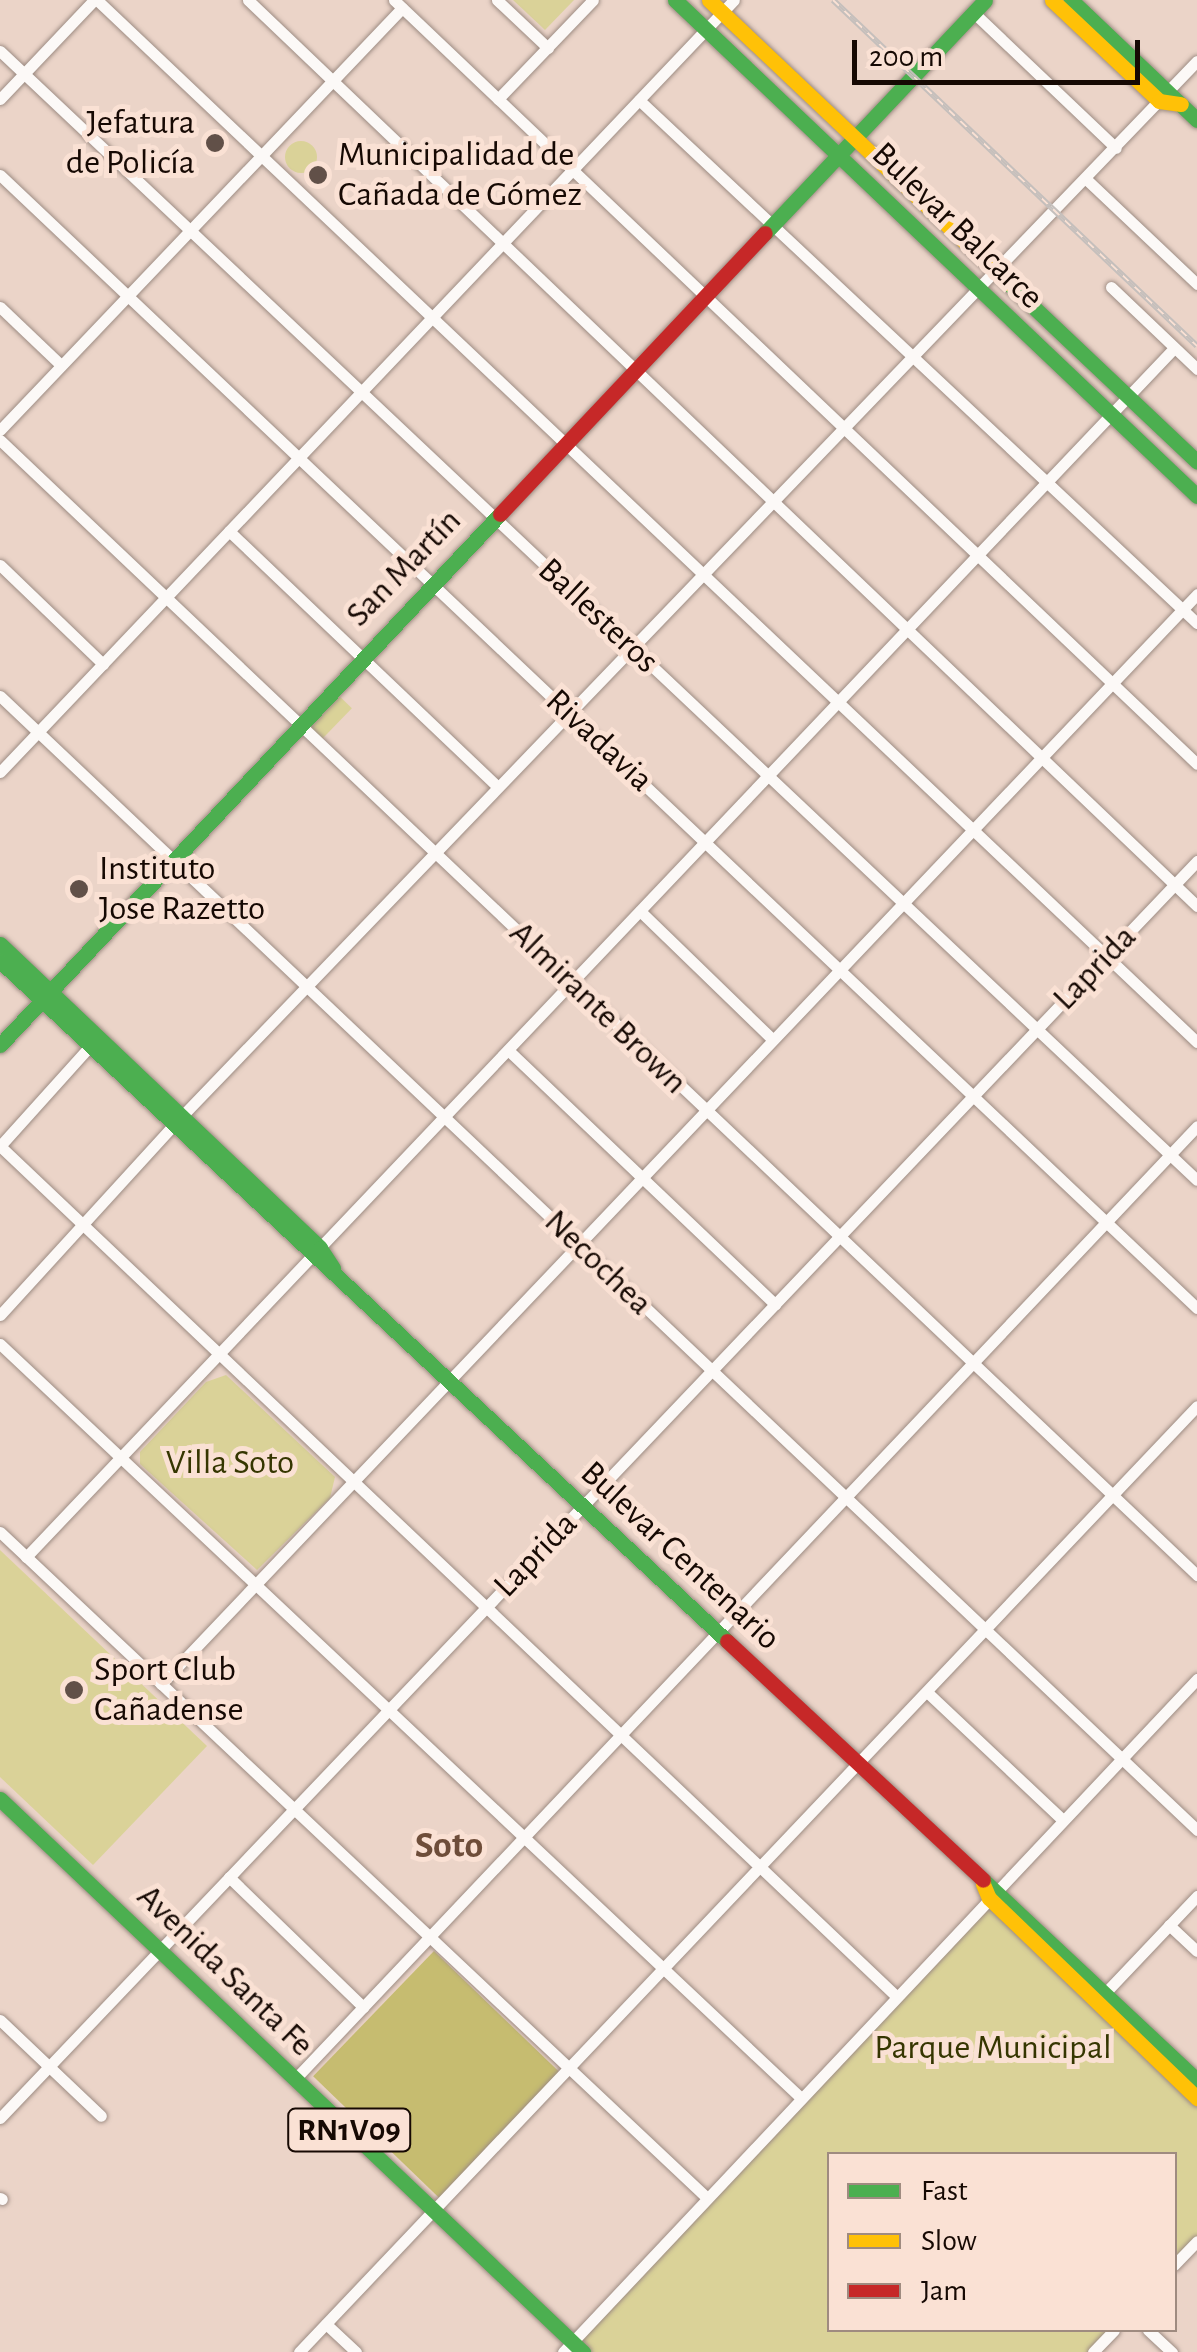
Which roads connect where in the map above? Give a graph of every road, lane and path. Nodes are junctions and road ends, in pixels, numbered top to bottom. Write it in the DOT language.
graph roads {
  1 [pos="95,0"];
  2 [pos="248,0"];
  3 [pos="496,0"];
  4 [pos="593,0"];
  5 [pos="675,0"];
  6 [pos="709,0"];
  7 [pos="734,0"];
  8 [pos="1052,0"];
  9 [pos="1071,0"];
  10 [pos="398,4"];
  11 [pos="979,6"];
  12 [pos="722,12"];
  13 [pos="706,30"];
  14 [pos="548,48"];
  15 [pos="0,51"];
  16 [pos="1197,61"];
  17 [pos="24,74"];
  18 [pos="332,80"];
  19 [pos="1164,97"];
  20 [pos="0,99"];
  21 [pos="498,99"];
  22 [pos="639,100"];
  23 [pos="1197,120"];
  24 [pos="856,137"];
  25 [pos="1116,148"];
  26 [pos="259,153"];
  27 [pos="838,155"];
  28 [pos="573,170"];
  29 [pos="0,174"];
  30 [pos="1086,179"];
  31 [pos="772,224"];
  32 [pos="188,230"];
  33 [pos="503,243"];
  34 [pos="996,270"];
  35 [pos="1197,284"];
  36 [pos="1111,287"];
  37 [pos="978,288"];
  38 [pos="127,294"];
  39 [pos="705,295"];
  40 [pos="0,308"];
  41 [pos="432,318"];
  42 [pos="1174,348"];
  43 [pos="912,356"];
  44 [pos="61,365"];
  45 [pos="635,369"];
  46 [pos="1197,369"];
  47 [pos="360,393"];
  48 [pos="1128,396"];
  49 [pos="1112,414"];
  50 [pos="844,428"];
  51 [pos="0,430"];
  52 [pos="0,440"];
  53 [pos="565,442"];
  54 [pos="299,458"];
  55 [pos="1197,462"];
  56 [pos="1047,482"];
  57 [pos="1197,496"];
  58 [pos="774,501"];
  59 [pos="492,519"];
  60 [pos="229,531"];
  61 [pos="978,555"];
  62 [pos="0,565"];
  63 [pos="704,573"];
  64 [pos="432,583"];
  65 [pos="1197,594"];
  66 [pos="166,598"];
  67 [pos="1183,609"];
  68 [pos="1197,622"];
  69 [pos="908,629"];
  70 [pos="633,647"];
  71 [pos="361,657"];
  72 [pos="103,664"];
  73 [pos="1113,682"];
  74 [pos="0,696"];
  75 [pos="839,701"];
  76 [pos="570,713"];
  77 [pos="299,722"];
  78 [pos="38,732"];
  79 [pos="1042,757"];
  80 [pos="1197,764"];
  81 [pos="0,772"];
  82 [pos="769,775"];
  83 [pos="498,787"];
  84 [pos="974,829"];
  85 [pos="706,842"];
  86 [pos="435,853"];
  87 [pos="1197,861"];
  88 [pos="173,862"];
  89 [pos="1174,885"];
  90 [pos="904,903"];
  91 [pos="1197,906"];
  92 [pos="640,910"];
  93 [pos="0,944"];
  94 [pos="1106,957"];
  95 [pos="0,961"];
  96 [pos="840,970"];
  97 [pos="572,982"];
  98 [pos="306,986"];
  99 [pos="46,996"];
  100 [pos="1037,1029"];
  101 [pos="774,1040"];
  102 [pos="1197,1042"];
  103 [pos="0,1044"];
  104 [pos="90,1046"];
  105 [pos="508,1050"];
  106 [pos="974,1096"];
  107 [pos="706,1110"];
  108 [pos="445,1116"];
  109 [pos="177,1121"];
  110 [pos="1197,1126"];
  111 [pos="0,1146"];
  112 [pos="1170,1154"];
  113 [pos="640,1180"];
  114 [pos="1197,1180"];
  115 [pos="1106,1222"];
  116 [pos="82,1223"];
  117 [pos="839,1237"];
  118 [pos="579,1244"];
  119 [pos="316,1252"];
  120 [pos="775,1304"];
  121 [pos="1197,1308"];
  122 [pos="0,1314"];
  123 [pos="0,1344"];
  124 [pos="219,1354"];
  125 [pos="972,1363"];
  126 [pos="711,1372"];
  127 [pos="450,1380"];
  128 [pos="1197,1406"];
  129 [pos="123,1455"];
  130 [pos="354,1481"];
  131 [pos="847,1495"];
  132 [pos="1112,1496"];
  133 [pos="583,1506"];
  134 [pos="0,1532"];
  135 [pos="26,1557"];
  136 [pos="1197,1575"];
  137 [pos="258,1582"];
  138 [pos="487,1607"];
  139 [pos="986,1632"];
  140 [pos="717,1633"];
  141 [pos="1197,1679"];
  142 [pos="161,1684"];
  143 [pos="928,1693"];
  144 [pos="389,1709"];
  145 [pos="621,1734"];
  146 [pos="1122,1758"];
  147 [pos="859,1767"];
  148 [pos="0,1799"];
  149 [pos="294,1809"];
  150 [pos="1063,1820"];
  151 [pos="1197,1830"];
  152 [pos="525,1836"];
  153 [pos="762,1868"];
  154 [pos="229,1877"];
  155 [pos="989,1891"];
  156 [pos="1197,1896"];
  157 [pos="1169,1925"];
  158 [pos="430,1936"];
  159 [pos="160,1950"];
  160 [pos="1197,1952"];
  161 [pos="665,1970"];
  162 [pos="1105,1992"];
  163 [pos="896,1996"];
  164 [pos="363,2007"];
  165 [pos="0,2020"];
  166 [pos="49,2066"];
  167 [pos="571,2070"];
  168 [pos="295,2079"];
  169 [pos="1197,2080"];
  170 [pos="800,2097"];
  171 [pos="1197,2098"];
  172 [pos="101,2116"];
  173 [pos="0,2118"];
  174 [pos="706,2197"];
  175 [pos="436,2212"];
  176 [pos="1197,2241"];
  177 [pos="1177,2262"];
  178 [pos="326,2324"];
  179 [pos="1112,2332"];
  180 [pos="1150,2332"];
  181 [pos="573,2349"];
  182 [pos="299,2352"];
  183 [pos="356,2352"];
  184 [pos="1093,2352"];
  185 [pos="1172,2352"];
  1 -- 17 [label="street"];
  1 -- 26 [label="street"];
  2 -- 18 [label="street"];
  3 -- 14 [label="street"];
  4 -- 14 [label="street"];
  5 -- 13 [label="main road, Bulevar Balcarce"];
  6 -- 12 [label="main road, Bulevar Balcarce"];
  7 -- 12 [label="street"];
  8 -- 19 [label="main road"];
  9 -- 19 [label="main road"];
  10 -- 18 [label="street"];
  10 -- 21 [label="street"];
  11 -- 24 [label="main road, San Martín"];
  11 -- 25 [label="street"];
  12 -- 13 [label="street"];
  12 -- 24 [label="main road, Bulevar Balcarce"];
  13 -- 22 [label="street"];
  13 -- 27 [label="main road, Bulevar Balcarce"];
  14 -- 21 [label="street"];
  15 -- 17 [label="street, Ballesteros"];
  16 -- 19 [label="street"];
  17 -- 20 [label="street"];
  17 -- 32 [label="street, Ballesteros"];
  18 -- 26 [label="street"];
  18 -- 33 [label="street"];
  19 -- 23 [label="main road"];
  19 -- 25 [label="street"];
  21 -- 28 [label="street"];
  22 -- 28 [label="street"];
  22 -- 31 [label="street"];
  24 -- 27 [label="main road, San Martín"];
  24 -- 34 [label="main road, Bulevar Balcarce"];
  25 -- 30 [label="street"];
  26 -- 32 [label="street"];
  26 -- 41 [label="street"];
  27 -- 31 [label="main road, San Martín"];
  27 -- 37 [label="main road, Bulevar Balcarce"];
  28 -- 33 [label="street"];
  28 -- 39 [label="street"];
  29 -- 38 [label="street, Rivadavia"];
  30 -- 34 [label="street"];
  30 -- 35 [label="street"];
  31 -- 39 [label="main road, San Martín"];
  31 -- 43 [label="street"];
  32 -- 38 [label="street"];
  32 -- 47 [label="street, Ballesteros"];
  33 -- 41 [label="street"];
  33 -- 45 [label="street"];
  34 -- 37 [label="street"];
  34 -- 48 [label="main road, Bulevar Balcarce"];
  36 -- 42 [label="street"];
  37 -- 43 [label="street"];
  37 -- 49 [label="main road, Bulevar Balcarce"];
  38 -- 44 [label="street"];
  38 -- 54 [label="street, Rivadavia"];
  39 -- 45 [label="main road, San Martín"];
  39 -- 50 [label="street"];
  40 -- 44 [label="street"];
  41 -- 47 [label="street"];
  41 -- 53 [label="street"];
  42 -- 46 [label="street"];
  42 -- 48 [label="street"];
  43 -- 50 [label="street"];
  43 -- 56 [label="street"];
  44 -- 51 [label="street"];
  45 -- 53 [label="main road, San Martín"];
  45 -- 58 [label="street"];
  47 -- 54 [label="street"];
  47 -- 59 [label="street, Ballesteros"];
  48 -- 49 [label="street"];
  48 -- 55 [label="main road, Bulevar Balcarce"];
  49 -- 56 [label="street"];
  49 -- 57 [label="main road, Bulevar Balcarce"];
  50 -- 58 [label="street"];
  50 -- 61 [label="street"];
  52 -- 66 [label="street, Almirante Brown"];
  53 -- 59 [label="main road, San Martín"];
  53 -- 63 [label="street"];
  54 -- 60 [label="street"];
  54 -- 64 [label="street, Rivadavia"];
  56 -- 61 [label="street"];
  56 -- 67 [label="street"];
  58 -- 63 [label="street"];
  58 -- 69 [label="street"];
  59 -- 64 [label="main road, San Martín"];
  59 -- 70 [label="street, Ballesteros"];
  60 -- 66 [label="street"];
  60 -- 71 [label="street"];
  61 -- 69 [label="street"];
  61 -- 73 [label="street"];
  62 -- 72 [label="street"];
  63 -- 70 [label="street"];
  63 -- 75 [label="street"];
  64 -- 71 [label="main road, San Martín"];
  64 -- 76 [label="street, Rivadavia"];
  65 -- 67 [label="street"];
  66 -- 72 [label="street"];
  66 -- 77 [label="street, Almirante Brown"];
  67 -- 68 [label="street"];
  67 -- 73 [label="street"];
  69 -- 75 [label="street"];
  69 -- 79 [label="street"];
  70 -- 76 [label="street"];
  70 -- 82 [label="street, Ballesteros"];
  71 -- 77 [label="main road, San Martín"];
  71 -- 83 [label="street"];
  72 -- 78 [label="street"];
  73 -- 79 [label="street"];
  73 -- 80 [label="street"];
  74 -- 78 [label="street, Necochea"];
  75 -- 82 [label="street"];
  75 -- 84 [label="street"];
  76 -- 83 [label="street"];
  76 -- 85 [label="street, Rivadavia"];
  77 -- 86 [label="street, Almirante Brown"];
  77 -- 88 [label="main road, San Martín"];
  78 -- 81 [label="street"];
  78 -- 88 [label="street, Necochea"];
  79 -- 84 [label="street"];
  79 -- 89 [label="street"];
  82 -- 85 [label="street"];
  82 -- 90 [label="street, Ballesteros"];
  83 -- 86 [label="street"];
  84 -- 90 [label="street"];
  84 -- 94 [label="street"];
  85 -- 92 [label="street"];
  85 -- 96 [label="street, Rivadavia"];
  86 -- 97 [label="street, Almirante Brown"];
  86 -- 98 [label="street"];
  87 -- 89 [label="street, Laprida"];
  88 -- 98 [label="street, Necochea"];
  88 -- 99 [label="main road, San Martín"];
  89 -- 91 [label="street"];
  89 -- 94 [label="street, Laprida"];
  90 -- 96 [label="street"];
  90 -- 100 [label="street, Ballesteros"];
  92 -- 97 [label="street"];
  92 -- 101 [label="street"];
  93 -- 99 [label="main road, Bulevar Centenario"];
  94 -- 100 [label="street, Laprida"];
  94 -- 102 [label="street"];
  95 -- 99 [label="main road, Bulevar Centenario"];
  96 -- 101 [label="street"];
  96 -- 106 [label="street, Rivadavia"];
  97 -- 105 [label="street"];
  97 -- 107 [label="street, Almirante Brown"];
  98 -- 108 [label="street, Necochea"];
  98 -- 109 [label="street"];
  99 -- 103 [label="main road, San Martín"];
  99 -- 104 [label="main road, Bulevar Centenario"];
  99 -- 109 [label="main road, Bulevar Centenario"];
  100 -- 106 [label="street, Laprida"];
  100 -- 112 [label="street, Ballesteros"];
  101 -- 107 [label="street"];
  104 -- 109 [label="main road, Bulevar Centenario"];
  104 -- 111 [label="street"];
  105 -- 108 [label="street"];
  105 -- 113 [label="street"];
  106 -- 115 [label="street, Rivadavia"];
  106 -- 117 [label="street, Laprida"];
  107 -- 113 [label="street"];
  107 -- 117 [label="street, Almirante Brown"];
  108 -- 118 [label="street, Necochea"];
  108 -- 119 [label="street"];
  109 -- 116 [label="street"];
  109 -- 119 [label="main road, Bulevar Centenario"];
  110 -- 112 [label="street"];
  111 -- 116 [label="street"];
  112 -- 114 [label="street, Ballesteros"];
  112 -- 115 [label="street"];
  113 -- 118 [label="street"];
  113 -- 120 [label="street"];
  115 -- 121 [label="street, Rivadavia"];
  115 -- 125 [label="street"];
  116 -- 122 [label="street"];
  116 -- 124 [label="street"];
  117 -- 120 [label="street, Laprida"];
  117 -- 125 [label="street, Almirante Brown"];
  118 -- 126 [label="street, Necochea"];
  118 -- 127 [label="street"];
  119 -- 124 [label="street"];
  119 -- 127 [label="main road, Bulevar Centenario"];
  120 -- 126 [label="street, Laprida"];
  123 -- 129 [label="street"];
  124 -- 129 [label="street"];
  124 -- 130 [label="street"];
  125 -- 131 [label="street"];
  125 -- 132 [label="street, Almirante Brown"];
  126 -- 131 [label="street, Necochea"];
  126 -- 133 [label="street, Laprida"];
  127 -- 130 [label="street"];
  127 -- 133 [label="main road, Bulevar Centenario"];
  128 -- 132 [label="street"];
  129 -- 135 [label="street"];
  129 -- 137 [label="street"];
  130 -- 137 [label="street"];
  130 -- 138 [label="street"];
  131 -- 139 [label="street, Necochea"];
  131 -- 140 [label="street"];
  132 -- 136 [label="street, Almirante Brown"];
  132 -- 139 [label="street"];
  133 -- 138 [label="street, Laprida"];
  133 -- 140 [label="main road, Bulevar Centenario"];
  134 -- 135 [label="street"];
  135 -- 142 [label="street"];
  137 -- 142 [label="street"];
  137 -- 144 [label="street"];
  138 -- 144 [label="street, Laprida"];
  138 -- 145 [label="street"];
  139 -- 143 [label="street"];
  139 -- 146 [label="street, Necochea"];
  140 -- 145 [label="street"];
  140 -- 147 [label="main road, Bulevar Centenario"];
  141 -- 146 [label="street"];
  142 -- 149 [label="street"];
  143 -- 147 [label="street"];
  143 -- 150 [label="street"];
  144 -- 149 [label="street, Laprida"];
  144 -- 152 [label="street"];
  145 -- 152 [label="street"];
  145 -- 153 [label="street"];
  146 -- 150 [label="street"];
  146 -- 151 [label="street, Necochea"];
  147 -- 153 [label="street"];
  147 -- 155 [label="main road, Bulevar Centenario"];
  148 -- 159 [label="main road, Avenida Santa Fe / RN1V09"];
  149 -- 154 [label="street, Laprida"];
  149 -- 158 [label="street"];
  150 -- 155 [label="street"];
  152 -- 158 [label="street"];
  152 -- 161 [label="street"];
  153 -- 161 [label="street"];
  153 -- 163 [label="street"];
  154 -- 159 [label="street, Laprida"];
  154 -- 164 [label="street"];
  155 -- 162 [label="main road, Bulevar Centenario"];
  155 -- 163 [label="street"];
  155 -- 171 [label="main road, Bulevar Centenario"];
  156 -- 157 [label="street"];
  157 -- 160 [label="street"];
  157 -- 162 [label="street"];
  158 -- 164 [label="street"];
  158 -- 167 [label="street"];
  159 -- 166 [label="street, Laprida"];
  159 -- 168 [label="main road, Avenida Santa Fe / RN1V09"];
  161 -- 167 [label="street"];
  161 -- 170 [label="street"];
  162 -- 169 [label="main road, Bulevar Centenario"];
  163 -- 170 [label="street"];
  164 -- 168 [label="street"];
  165 -- 166 [label="street"];
  166 -- 172 [label="street"];
  166 -- 173 [label="street, Laprida"];
  167 -- 174 [label="street"];
  167 -- 175 [label="street"];
  168 -- 175 [label="main road, Avenida Santa Fe / RN1V09"];
  170 -- 174 [label="street"];
  174 -- 181 [label="street"];
  175 -- 178 [label="street"];
  175 -- 181 [label="main road, Avenida Santa Fe / RN1V09"];
  176 -- 177 [label="street"];
  178 -- 182 [label="street"];
  178 -- 183 [label="street"];
  179 -- 184 [label="street"];
  180 -- 185 [label="street"];
}
